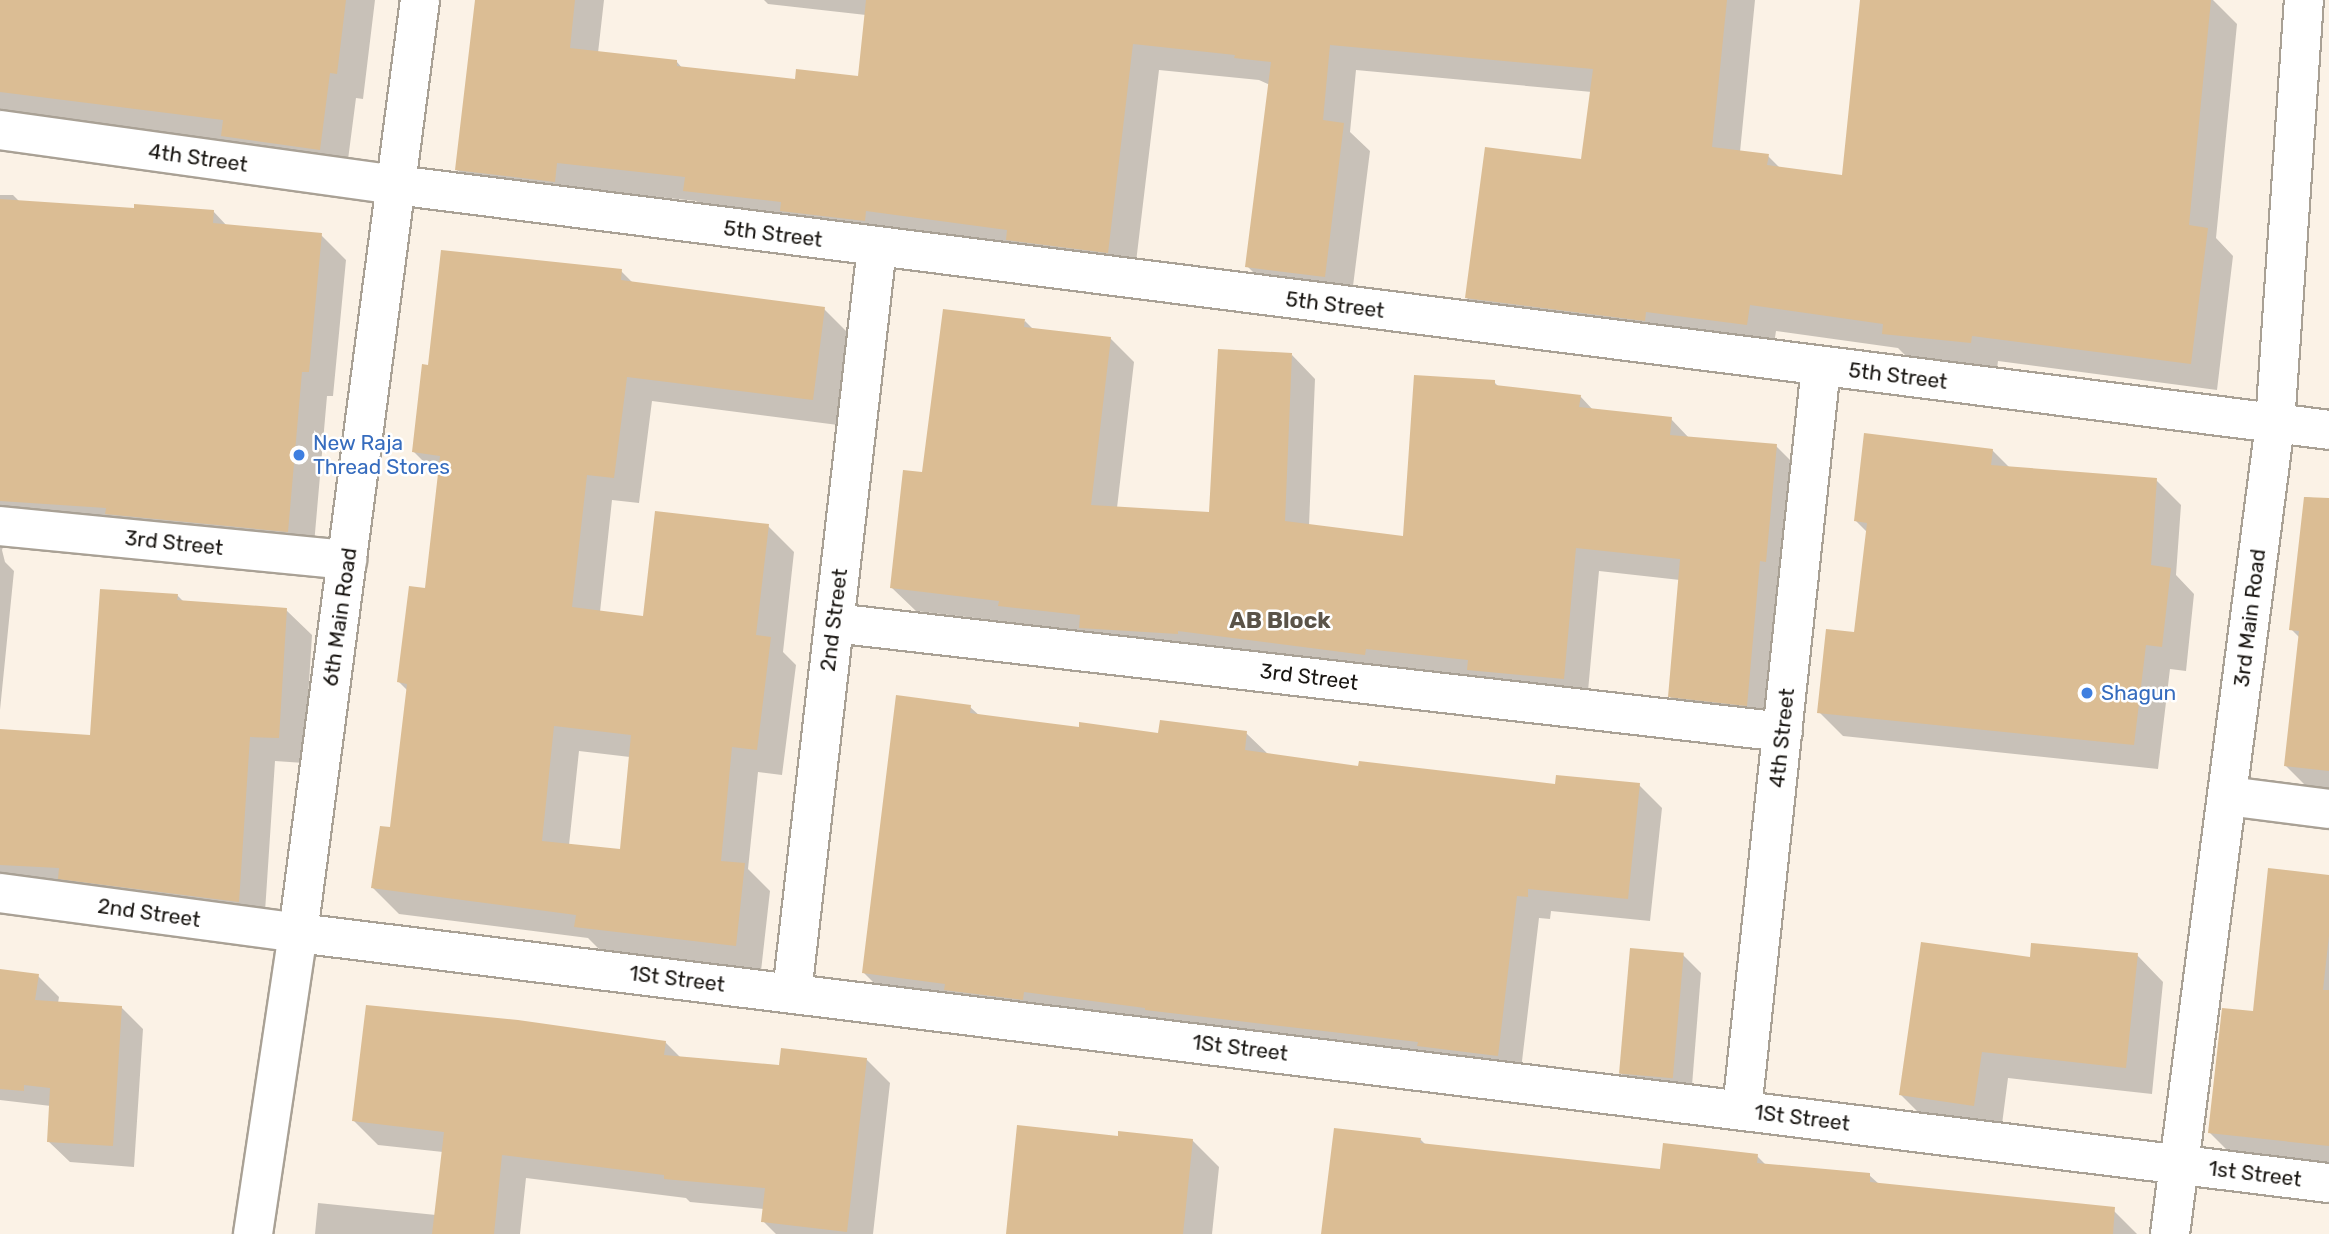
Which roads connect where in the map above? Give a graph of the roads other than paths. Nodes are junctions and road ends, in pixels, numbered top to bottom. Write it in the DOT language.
graph roads {
  1 [pos="420,0"];
  2 [pos="2304,0"];
  3 [pos="0,130"];
  4 [pos="396,186"];
  5 [pos="877,247"];
  6 [pos="1821,366"];
  7 [pos="2275,424"];
  8 [pos="2329,430"];
  9 [pos="0,526"];
  10 [pos="347,560"];
  11 [pos="834,623"];
  12 [pos="1783,732"];
  13 [pos="2228,796"];
  14 [pos="2329,809"];
  15 [pos="0,893"];
  16 [pos="298,933"];
  17 [pos="792,993"];
  18 [pos="1742,1110"];
  19 [pos="2181,1164"];
  20 [pos="2329,1183"];
  21 [pos="253,1234"];
  22 [pos="2170,1234"];
  1 -- 4 [label="street, 6th Main Road"];
  2 -- 7 [label="street, 3rd Main Road"];
  3 -- 4 [label="street, 4th Street"];
  4 -- 5 [label="street, 5th Street"];
  4 -- 10 [label="street, 6th Main Road"];
  5 -- 6 [label="street, 5th Street"];
  5 -- 11 [label="street, 2nd Street"];
  6 -- 7 [label="street, 5th Street"];
  6 -- 12 [label="street, 4th Street"];
  7 -- 8 [label="street"];
  7 -- 13 [label="street, 3rd Main Road"];
  9 -- 10 [label="street, 3rd Street"];
  10 -- 16 [label="street, 6th Main Road"];
  11 -- 12 [label="street, 3rd Street"];
  11 -- 17 [label="street, 2nd Street"];
  12 -- 18 [label="street, 4th Street"];
  13 -- 14 [label="street"];
  13 -- 19 [label="street, 3rd Main Road"];
  15 -- 16 [label="street, 2nd Street"];
  16 -- 17 [label="street, 1St Street"];
  16 -- 21 [label="street, 6th Main Road"];
  17 -- 18 [label="street, 1St Street"];
  18 -- 19 [label="street, 1St Street"];
  19 -- 20 [label="street, 1st Street"];
  19 -- 22 [label="street, 3rd Main Road"];
}
